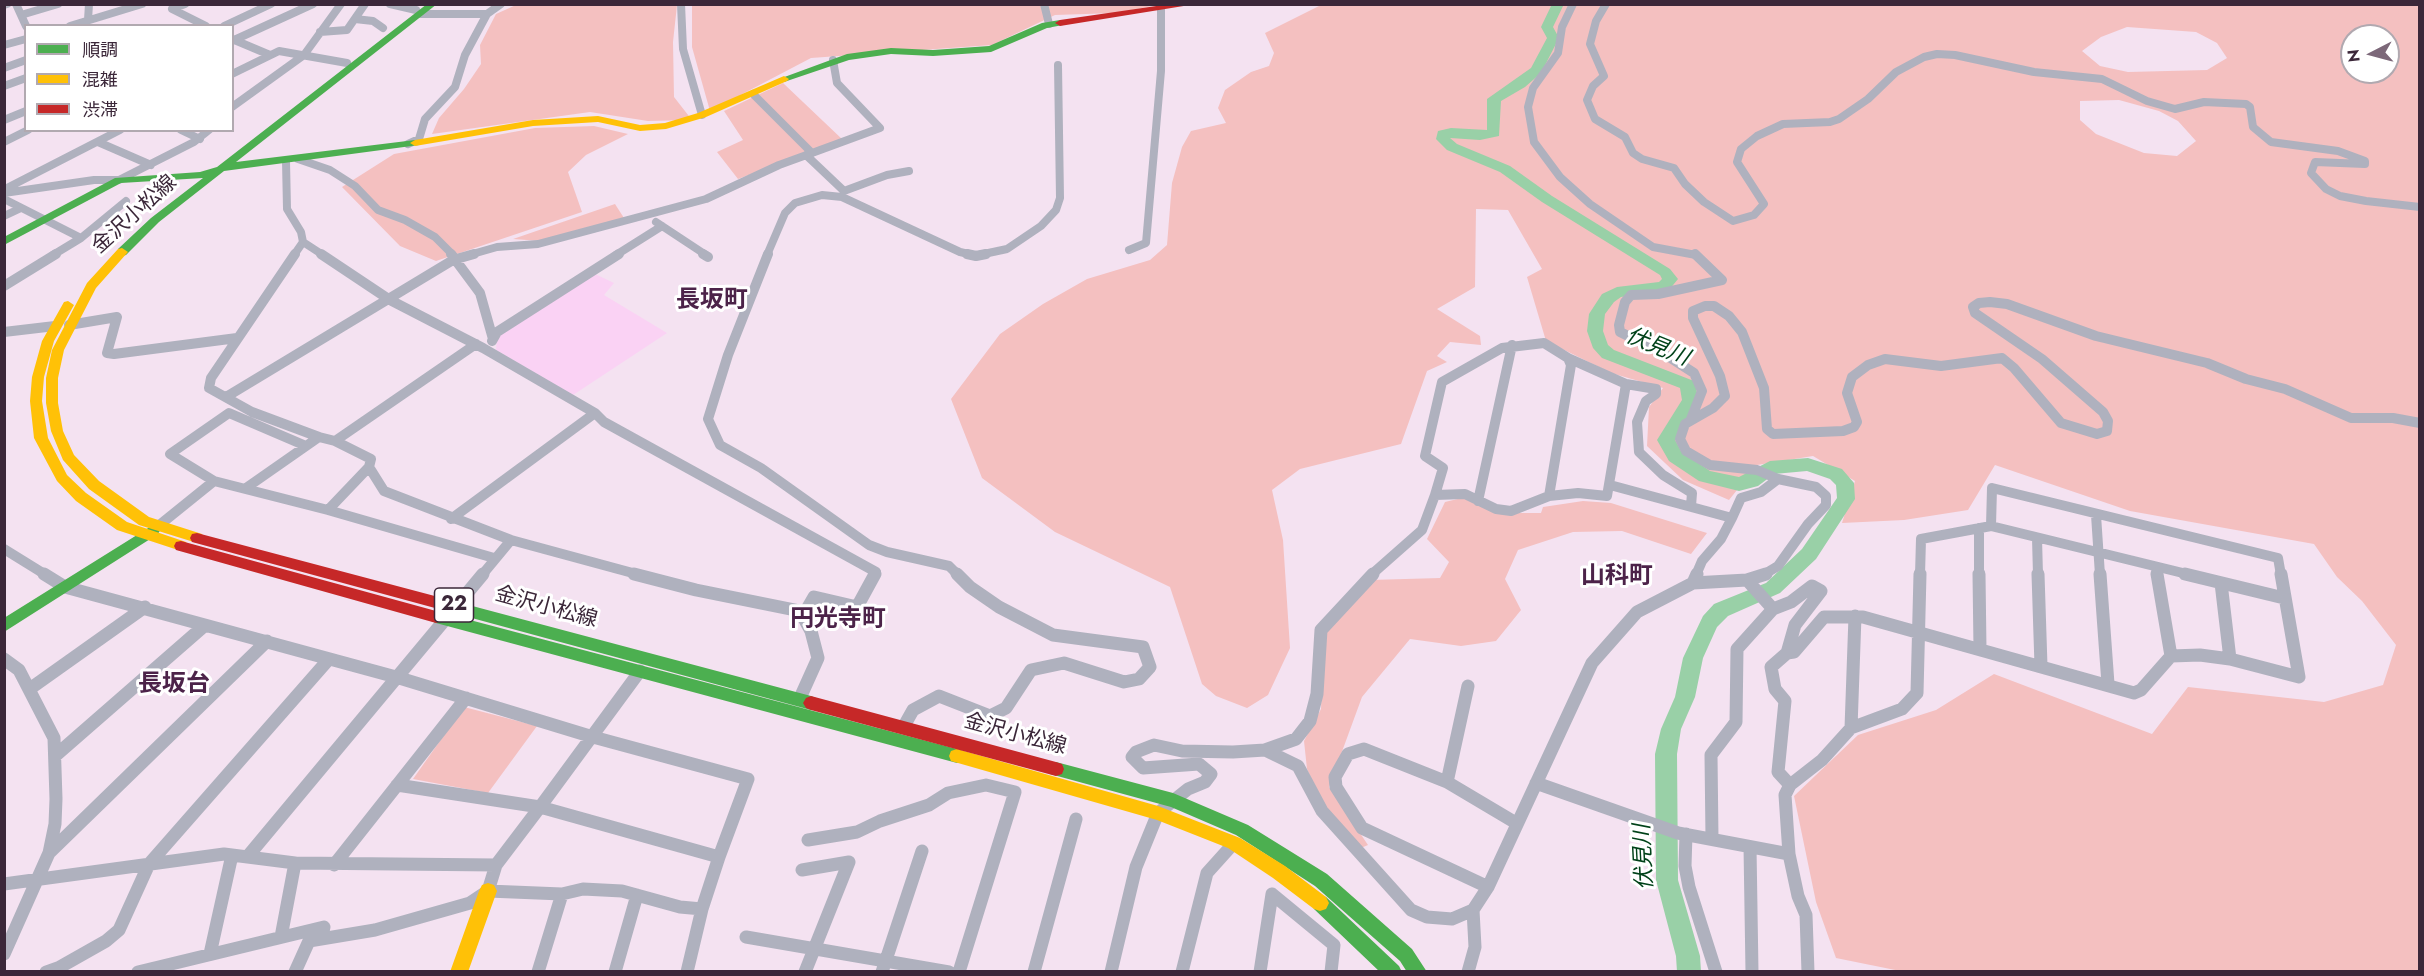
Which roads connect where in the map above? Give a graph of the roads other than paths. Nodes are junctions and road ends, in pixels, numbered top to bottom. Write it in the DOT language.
graph roads {
  1 [pos="16,4"];
  2 [pos="58,4"];
  3 [pos="89,4"];
  4 [pos="142,4"];
  5 [pos="185,4"];
  6 [pos="271,4"];
  7 [pos="313,4"];
  8 [pos="340,4"];
  9 [pos="365,4"];
  10 [pos="390,4"];
  11 [pos="433,4"];
  12 [pos="501,4"];
  13 [pos="681,4"];
  14 [pos="1044,4"];
  15 [pos="1192,4"];
  16 [pos="1573,4"];
  17 [pos="1606,4"];
  18 [pos="1161,9"];
  19 [pos="420,10"];
  20 [pos="487,14"];
  21 [pos="21,15"];
  22 [pos="355,19"];
  23 [pos="88,20"];
  24 [pos="25,24"];
  25 [pos="77,24"];
  26 [pos="202,24"];
  27 [pos="228,24"];
  28 [pos="1049,24"];
  29 [pos="383,28"];
  30 [pos="320,32"];
  31 [pos="24,40"];
  32 [pos="234,40"];
  33 [pos="234,40"];
  34 [pos="4,45"];
  35 [pos="270,55"];
  36 [pos="304,55"];
  37 [pos="833,60"];
  38 [pos="24,61"];
  39 [pos="347,63"];
  40 [pos="1058,65"];
  41 [pos="4,68"];
  42 [pos="234,73"];
  43 [pos="24,79"];
  44 [pos="4,86"];
  45 [pos="753,94"];
  46 [pos="234,106"];
  47 [pos="24,112"];
  48 [pos="702,115"];
  49 [pos="4,120"];
  50 [pos="24,132"];
  51 [pos="97,132"];
  52 [pos="116,132"];
  53 [pos="185,132"];
  54 [pos="207,132"];
  55 [pos="106,137"];
  56 [pos="200,139"];
  57 [pos="4,142"];
  58 [pos="98,142"];
  59 [pos="408,144"];
  60 [pos="809,154"];
  61 [pos="292,160"];
  62 [pos="151,165"];
  63 [pos="218,170"];
  64 [pos="909,171"];
  65 [pos="201,175"];
  66 [pos="119,180"];
  67 [pos="4,191"];
  68 [pos="4,199"];
  69 [pos="126,201"];
  70 [pos="2420,207"];
  71 [pos="21,208"];
  72 [pos="646,215"];
  73 [pos="4,216"];
  74 [pos="46,220"];
  75 [pos="662,226"];
  76 [pos="81,238"];
  77 [pos="4,242"];
  78 [pos="303,242"];
  79 [pos="1129,250"];
  80 [pos="708,256"];
  81 [pos="457,260"];
  82 [pos="4,286"];
  83 [pos="390,300"];
  84 [pos="62,326"];
  85 [pos="4,332"];
  86 [pos="237,338"];
  87 [pos="494,339"];
  88 [pos="1512,345"];
  89 [pos="480,346"];
  90 [pos="1568,358"];
  91 [pos="1626,384"];
  92 [pos="226,397"];
  93 [pos="595,413"];
  94 [pos="1691,419"];
  95 [pos="2420,423"];
  96 [pos="320,437"];
  97 [pos="335,441"];
  98 [pos="306,446"];
  99 [pos="369,467"];
  100 [pos="1776,478"];
  101 [pos="214,481"];
  102 [pos="1610,485"];
  103 [pos="246,488"];
  104 [pos="1435,495"];
  105 [pos="1549,496"];
  106 [pos="1478,501"];
  107 [pos="1691,506"];
  108 [pos="328,510"];
  109 [pos="2096,514"];
  110 [pos="1732,518"];
  111 [pos="451,519"];
  112 [pos="157,527"];
  113 [pos="1985,527"];
  114 [pos="145,536"];
  115 [pos="2037,538"];
  116 [pos="511,540"];
  117 [pos="4,549"];
  118 [pos="2097,552"];
  119 [pos="494,558"];
  120 [pos="2156,568"];
  121 [pos="1748,583"];
  122 [pos="2221,583"];
  123 [pos="1693,584"];
  124 [pos="64,587"];
  125 [pos="2284,598"];
  126 [pos="455,606"];
  127 [pos="1771,606"];
  128 [pos="145,608"];
  129 [pos="803,616"];
  130 [pos="1855,616"];
  131 [pos="443,619"];
  132 [pos="4,626"];
  133 [pos="204,626"];
  134 [pos="1918,632"];
  135 [pos="267,641"];
  136 [pos="1980,649"];
  137 [pos="1787,653"];
  138 [pos="2171,656"];
  139 [pos="329,658"];
  140 [pos="4,659"];
  141 [pos="2230,659"];
  142 [pos="2041,666"];
  143 [pos="640,671"];
  144 [pos="396,677"];
  145 [pos="2108,684"];
  146 [pos="1468,686"];
  147 [pos="31,688"];
  148 [pos="466,698"];
  149 [pos="800,698"];
  150 [pos="904,726"];
  151 [pos="1851,728"];
  152 [pos="593,736"];
  153 [pos="1265,750"];
  154 [pos="55,756"];
  155 [pos="1447,782"];
  156 [pos="1536,783"];
  157 [pos="397,785"];
  158 [pos="1790,786"];
  159 [pos="1173,800"];
  160 [pos="540,807"];
  161 [pos="1158,813"];
  162 [pos="1076,819"];
  163 [pos="1516,823"];
  164 [pos="1682,834"];
  165 [pos="1712,838"];
  166 [pos="808,840"];
  167 [pos="1234,843"];
  168 [pos="1750,847"];
  169 [pos="922,851"];
  170 [pos="49,853"];
  171 [pos="1789,854"];
  172 [pos="232,855"];
  173 [pos="248,856"];
  174 [pos="719,857"];
  175 [pos="295,863"];
  176 [pos="149,864"];
  177 [pos="334,864"];
  178 [pos="496,865"];
  179 [pos="802,870"];
  180 [pos="39,879"];
  181 [pos="4,884"];
  182 [pos="1488,887"];
  183 [pos="488,891"];
  184 [pos="562,894"];
  185 [pos="637,895"];
  186 [pos="702,909"];
  187 [pos="1473,910"];
  188 [pos="281,937"];
  189 [pos="746,937"];
  190 [pos="321,939"];
  191 [pos="814,948"];
  192 [pos="4,954"];
  193 [pos="210,954"];
  194 [pos="884,965"];
  195 [pos="181,966"];
  196 [pos="55,970"];
  197 [pos="138,972"];
  198 [pos="295,972"];
  199 [pos="459,972"];
  200 [pos="538,972"];
  201 [pos="615,972"];
  202 [pos="687,972"];
  203 [pos="805,972"];
  204 [pos="949,972"];
  205 [pos="959,972"];
  206 [pos="1034,972"];
  207 [pos="1111,972"];
  208 [pos="1182,972"];
  209 [pos="1260,972"];
  210 [pos="1331,972"];
  211 [pos="1393,972"];
  212 [pos="1418,972"];
  213 [pos="1468,972"];
  214 [pos="1716,972"];
  215 [pos="1752,972"];
  216 [pos="1808,972"];
  1 -- 21 [label="street"];
  2 -- 21 [label="street"];
  3 -- 23 [label="street"];
  4 -- 23 [label="street"];
  5 -- 26 [label="street"];
  6 -- 27 [label="street"];
  7 -- 32 [label="street"];
  8 -- 30 [label="street"];
  9 -- 22 [label="street"];
  10 -- 19 [label="street"];
  11 -- 19 [label="main road, 金沢小松線 / 22"];
  12 -- 20 [label="street"];
  13 -- 48 [label="street"];
  14 -- 28 [label="street"];
  15 -- 18 [label="main road"];
  16 -- 94 [label="street"];
  17 -- 70 [label="street"];
  18 -- 28 [label="main road"];
  18 -- 79 [label="street"];
  19 -- 20 [label="street"];
  19 -- 39 [label="main road, 金沢小松線 / 22"];
  19 -- 63 [label="main road, 金沢小松線 / 22"];
  20 -- 59 [label="street"];
  21 -- 24 [label="street"];
  22 -- 29 [label="street"];
  22 -- 30 [label="street"];
  23 -- 25 [label="street"];
  28 -- 37 [label="main road"];
  30 -- 36 [label="street"];
  31 -- 34 [label="street"];
  33 -- 35 [label="street"];
  35 -- 36 [label="street"];
  35 -- 42 [label="street"];
  36 -- 39 [label="street"];
  36 -- 46 [label="street"];
  37 -- 45 [label="main road"];
  37 -- 60 [label="street"];
  38 -- 41 [label="street"];
  39 -- 65 [label="main road, 金沢小松線 / 22"];
  40 -- 150 [label="street"];
  43 -- 44 [label="street"];
  45 -- 48 [label="main road"];
  45 -- 60 [label="street"];
  47 -- 49 [label="street"];
  48 -- 59 [label="main road"];
  50 -- 57 [label="street"];
  51 -- 55 [label="street"];
  52 -- 55 [label="street"];
  53 -- 56 [label="street"];
  54 -- 56 [label="street"];
  55 -- 58 [label="street"];
  56 -- 62 [label="street"];
  58 -- 62 [label="street"];
  58 -- 67 [label="street"];
  59 -- 61 [label="main road"];
  60 -- 64 [label="street"];
  60 -- 72 [label="street"];
  61 -- 63 [label="main road"];
  61 -- 78 [label="street"];
  61 -- 81 [label="street"];
  62 -- 66 [label="street"];
  63 -- 65 [label="main road"];
  63 -- 84 [label="main road, 金沢小松線 / 22"];
  65 -- 66 [label="main road"];
  65 -- 84 [label="main road, 金沢小松線 / 22"];
  66 -- 67 [label="street"];
  66 -- 74 [label="main road"];
  68 -- 71 [label="street"];
  69 -- 76 [label="street"];
  71 -- 73 [label="street"];
  71 -- 74 [label="street"];
  72 -- 75 [label="street"];
  72 -- 81 [label="street"];
  74 -- 76 [label="street"];
  74 -- 77 [label="main road"];
  75 -- 80 [label="street"];
  75 -- 87 [label="street"];
  76 -- 82 [label="street"];
  78 -- 83 [label="street"];
  78 -- 86 [label="street"];
  81 -- 83 [label="street"];
  81 -- 87 [label="street"];
  83 -- 89 [label="street"];
  83 -- 92 [label="street"];
  84 -- 85 [label="street"];
  84 -- 86 [label="street"];
  84 -- 112 [label="main road, 金沢小松線 / 22"];
  84 -- 114 [label="main road, 金沢小松線 / 22"];
  86 -- 92 [label="street"];
  87 -- 89 [label="street"];
  88 -- 90 [label="street"];
  88 -- 104 [label="street"];
  88 -- 106 [label="street"];
  89 -- 93 [label="street"];
  89 -- 97 [label="street"];
  90 -- 91 [label="street"];
  90 -- 105 [label="street"];
  91 -- 102 [label="street"];
  91 -- 107 [label="street"];
  92 -- 96 [label="street"];
  93 -- 111 [label="street"];
  93 -- 129 [label="street"];
  94 -- 95 [label="street"];
  94 -- 100 [label="street"];
  96 -- 97 [label="street"];
  96 -- 98 [label="street"];
  97 -- 99 [label="street"];
  98 -- 101 [label="street"];
  98 -- 103 [label="street"];
  99 -- 108 [label="street"];
  99 -- 111 [label="street"];
  100 -- 110 [label="street"];
  100 -- 121 [label="street"];
  101 -- 103 [label="street"];
  101 -- 112 [label="street"];
  102 -- 105 [label="street"];
  102 -- 107 [label="street"];
  103 -- 108 [label="street"];
  104 -- 106 [label="street"];
  104 -- 153 [label="street"];
  105 -- 106 [label="street"];
  107 -- 110 [label="street"];
  108 -- 119 [label="street"];
  109 -- 113 [label="street"];
  109 -- 118 [label="street"];
  109 -- 125 [label="street"];
  110 -- 123 [label="street"];
  111 -- 116 [label="street"];
  112 -- 114 [label="main road"];
  112 -- 126 [label="main road, 金沢小松線 / 22"];
  113 -- 115 [label="street"];
  113 -- 134 [label="street"];
  113 -- 136 [label="street"];
  114 -- 124 [label="main road"];
  114 -- 131 [label="main road, 金沢小松線 / 22"];
  115 -- 118 [label="street"];
  115 -- 142 [label="street"];
  116 -- 119 [label="street"];
  116 -- 129 [label="street"];
  117 -- 124 [label="street"];
  118 -- 120 [label="street"];
  118 -- 145 [label="street"];
  119 -- 126 [label="street"];
  120 -- 122 [label="street"];
  120 -- 138 [label="street"];
  121 -- 123 [label="street"];
  121 -- 127 [label="street"];
  122 -- 125 [label="street"];
  122 -- 141 [label="street"];
  123 -- 156 [label="street"];
  124 -- 128 [label="street"];
  124 -- 132 [label="main road"];
  125 -- 141 [label="street"];
  126 -- 131 [label="street"];
  126 -- 149 [label="main road, 金沢小松線 / 22"];
  127 -- 137 [label="street"];
  127 -- 165 [label="street"];
  128 -- 133 [label="street"];
  128 -- 147 [label="street"];
  129 -- 149 [label="street"];
  130 -- 134 [label="street"];
  130 -- 137 [label="street"];
  130 -- 151 [label="street"];
  131 -- 143 [label="main road, 金沢小松線 / 22"];
  131 -- 144 [label="street"];
  133 -- 135 [label="street"];
  133 -- 154 [label="street"];
  134 -- 136 [label="street"];
  134 -- 151 [label="street"];
  135 -- 139 [label="street"];
  135 -- 170 [label="street"];
  136 -- 142 [label="street"];
  137 -- 158 [label="street"];
  138 -- 141 [label="street"];
  138 -- 145 [label="street"];
  139 -- 144 [label="street"];
  139 -- 176 [label="street"];
  140 -- 147 [label="street"];
  142 -- 145 [label="street"];
  143 -- 152 [label="street"];
  143 -- 161 [label="main road, 金沢小松線 / 22"];
  144 -- 148 [label="street"];
  144 -- 173 [label="street"];
  146 -- 155 [label="street"];
  147 -- 154 [label="street"];
  148 -- 152 [label="street"];
  148 -- 157 [label="street"];
  149 -- 150 [label="main road, 金沢小松線 / 22"];
  150 -- 159 [label="main road, 金沢小松線 / 22"];
  151 -- 158 [label="street"];
  152 -- 160 [label="street"];
  152 -- 174 [label="street"];
  153 -- 159 [label="street"];
  153 -- 187 [label="street"];
  154 -- 170 [label="street"];
  155 -- 163 [label="street"];
  155 -- 182 [label="street"];
  156 -- 163 [label="street"];
  156 -- 164 [label="street"];
  157 -- 160 [label="street"];
  157 -- 177 [label="street"];
  158 -- 171 [label="street"];
  159 -- 161 [label="street"];
  159 -- 212 [label="main road, 金沢小松線 / 22"];
  160 -- 174 [label="street"];
  160 -- 178 [label="street"];
  161 -- 167 [label="main road, 金沢小松線 / 22"];
  161 -- 207 [label="street"];
  162 -- 206 [label="street"];
  163 -- 182 [label="street"];
  164 -- 165 [label="street"];
  164 -- 214 [label="street"];
  165 -- 168 [label="street"];
  166 -- 205 [label="street"];
  167 -- 208 [label="street"];
  167 -- 211 [label="main road, 金沢小松線 / 22"];
  168 -- 171 [label="street"];
  168 -- 215 [label="street"];
  169 -- 194 [label="street"];
  170 -- 180 [label="street"];
  171 -- 216 [label="street"];
  172 -- 173 [label="street"];
  172 -- 176 [label="street"];
  172 -- 193 [label="street"];
  173 -- 175 [label="street"];
  174 -- 186 [label="street"];
  175 -- 177 [label="street"];
  175 -- 188 [label="street"];
  176 -- 180 [label="street"];
  176 -- 196 [label="street"];
  177 -- 178 [label="street"];
  178 -- 183 [label="street"];
  179 -- 191 [label="street"];
  180 -- 181 [label="street"];
  180 -- 192 [label="street"];
  182 -- 187 [label="street"];
  183 -- 184 [label="street"];
  183 -- 190 [label="street"];
  183 -- 199 [label="main road"];
  184 -- 185 [label="street"];
  184 -- 200 [label="street"];
  185 -- 186 [label="street"];
  185 -- 201 [label="street"];
  186 -- 202 [label="street"];
  187 -- 213 [label="street"];
  188 -- 190 [label="street"];
  188 -- 193 [label="street"];
  189 -- 191 [label="street"];
  190 -- 198 [label="street"];
  191 -- 194 [label="street"];
  191 -- 203 [label="street"];
  193 -- 195 [label="street"];
  194 -- 204 [label="street"];
  195 -- 197 [label="street"];
  209 -- 210 [label="street"];
}
